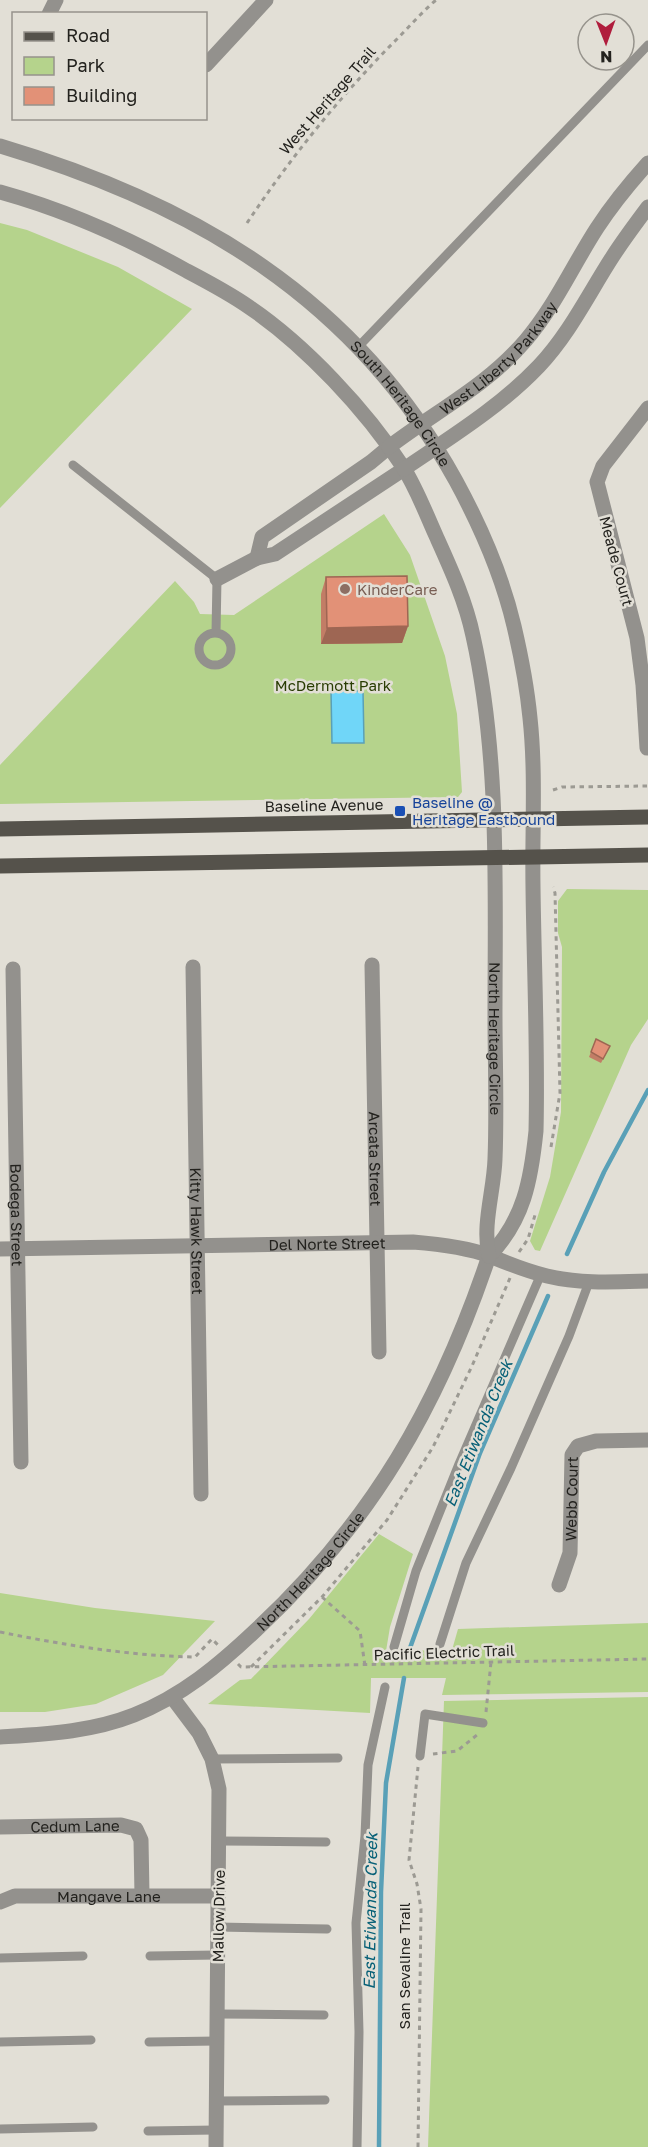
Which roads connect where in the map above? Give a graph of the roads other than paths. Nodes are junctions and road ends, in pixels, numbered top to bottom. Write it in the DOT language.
graph roads {
  1 [pos="266,0"];
  2 [pos="648,45"];
  3 [pos="207,64"];
  4 [pos="0,146"];
  5 [pos="648,163"];
  6 [pos="0,192"];
  7 [pos="648,207"];
  8 [pos="359,346"];
  9 [pos="648,408"];
  10 [pos="421,423"];
  11 [pos="389,447"];
  12 [pos="437,447"];
  13 [pos="73,465"];
  14 [pos="405,470"];
  15 [pos="257,558"];
  16 [pos="217,579"];
  17 [pos="216,633"];
  18 [pos="647,748"];
  19 [pos="648,817"];
  20 [pos="532,819"];
  21 [pos="493,820"];
  22 [pos="0,829"];
  23 [pos="648,855"];
  24 [pos="532,857"];
  25 [pos="494,858"];
  26 [pos="0,866"];
  27 [pos="372,965"];
  28 [pos="193,967"];
  29 [pos="13,969"];
  30 [pos="377,1241"];
  31 [pos="198,1245"];
  32 [pos="18,1248"];
  33 [pos="0,1249"];
  34 [pos="489,1256"];
  35 [pos="543,1275"];
  36 [pos="583,1281"];
  37 [pos="648,1281"];
  38 [pos="379,1352"];
  39 [pos="648,1440"];
  40 [pos="21,1462"];
  41 [pos="201,1494"];
  42 [pos="559,1585"];
  43 [pos="440,1644"];
  44 [pos="394,1647"];
  45 [pos="385,1687"];
  46 [pos="172,1697"];
  47 [pos="483,1723"];
  48 [pos="0,1737"];
  49 [pos="420,1755"];
  50 [pos="338,1758"];
  51 [pos="212,1759"];
  52 [pos="0,1827"];
  53 [pos="220,1841"];
  54 [pos="326,1842"];
  55 [pos="141,1895"];
  56 [pos="218,1896"];
  57 [pos="0,1902"];
  58 [pos="218,1927"];
  59 [pos="327,1929"];
  60 [pos="218,1955"];
  61 [pos="83,1956"];
  62 [pos="150,1956"];
  63 [pos="0,1958"];
  64 [pos="217,2014"];
  65 [pos="324,2015"];
  66 [pos="91,2040"];
  67 [pos="217,2041"];
  68 [pos="0,2042"];
  69 [pos="149,2042"];
  70 [pos="325,2100"];
  71 [pos="216,2101"];
  72 [pos="93,2127"];
  73 [pos="0,2129"];
  74 [pos="216,2130"];
  75 [pos="148,2131"];
  76 [pos="216,2147"];
  77 [pos="357,2147"];
  1 -- 3 [label="street"];
  2 -- 8 [label="lane"];
  4 -- 8 [label="street, South Heritage Circle"];
  5 -- 10 [label="street, West Liberty Parkway"];
  6 -- 11 [label="street"];
  7 -- 12 [label="street, West Liberty Parkway"];
  8 -- 10 [label="street, South Heritage Circle"];
  9 -- 18 [label="street, Meade Court"];
  10 -- 11 [label="street, West Liberty Parkway"];
  10 -- 12 [label="street, South Heritage Circle"];
  11 -- 14 [label="street"];
  11 -- 15 [label="street, West Liberty Parkway"];
  12 -- 14 [label="street, West Liberty Parkway"];
  12 -- 20 [label="street, South Heritage Circle"];
  13 -- 16 [label="lane"];
  14 -- 15 [label="street, West Liberty Parkway"];
  14 -- 21 [label="street"];
  15 -- 16 [label="street, West Liberty Parkway"];
  16 -- 17 [label="lane"];
  19 -- 20 [label="main road, Baseline Avenue"];
  20 -- 21 [label="main road, Baseline Avenue"];
  20 -- 24 [label="street, South Heritage Circle"];
  21 -- 22 [label="main road, Baseline Avenue"];
  21 -- 25 [label="street, North Heritage Circle"];
  23 -- 24 [label="main road"];
  24 -- 25 [label="main road"];
  24 -- 34 [label="street, North Heritage Circle"];
  25 -- 26 [label="main road"];
  25 -- 34 [label="street, North Heritage Circle"];
  27 -- 30 [label="street, Arcata Street"];
  28 -- 31 [label="street, Kitty Hawk Street"];
  29 -- 32 [label="street, Bodega Street"];
  30 -- 31 [label="street, Del Norte Street"];
  30 -- 34 [label="street, Del Norte Street"];
  30 -- 38 [label="street, Arcata Street"];
  31 -- 32 [label="street, Del Norte Street"];
  31 -- 41 [label="street, Kitty Hawk Street"];
  32 -- 33 [label="street, Del Norte Street"];
  32 -- 40 [label="street, Bodega Street"];
  34 -- 35 [label="street, Del Norte Street"];
  34 -- 46 [label="street, North Heritage Circle"];
  35 -- 36 [label="street, Del Norte Street"];
  35 -- 44 [label="lane"];
  36 -- 37 [label="street, Del Norte Street"];
  36 -- 43 [label="lane"];
  39 -- 42 [label="street, Webb Court"];
  45 -- 77 [label="lane"];
  46 -- 48 [label="street, North Heritage Circle"];
  46 -- 51 [label="street, Mallow Drive"];
  47 -- 49 [label="lane"];
  50 -- 51 [label="lane"];
  51 -- 53 [label="street, Mallow Drive"];
  52 -- 55 [label="street, Cedum Lane"];
  53 -- 54 [label="lane"];
  53 -- 56 [label="street, Mallow Drive"];
  55 -- 56 [label="street, Mangave Lane"];
  55 -- 57 [label="street, Mangave Lane"];
  56 -- 58 [label="street, Mallow Drive"];
  58 -- 59 [label="lane"];
  58 -- 60 [label="street, Mallow Drive"];
  60 -- 62 [label="lane"];
  60 -- 64 [label="street, Mallow Drive"];
  61 -- 63 [label="lane"];
  64 -- 65 [label="lane"];
  64 -- 67 [label="street, Mallow Drive"];
  66 -- 68 [label="lane"];
  67 -- 69 [label="lane"];
  67 -- 71 [label="street, Mallow Drive"];
  70 -- 71 [label="lane"];
  71 -- 74 [label="street, Mallow Drive"];
  72 -- 73 [label="lane"];
  74 -- 75 [label="lane"];
  74 -- 76 [label="street, Mallow Drive"];
}
